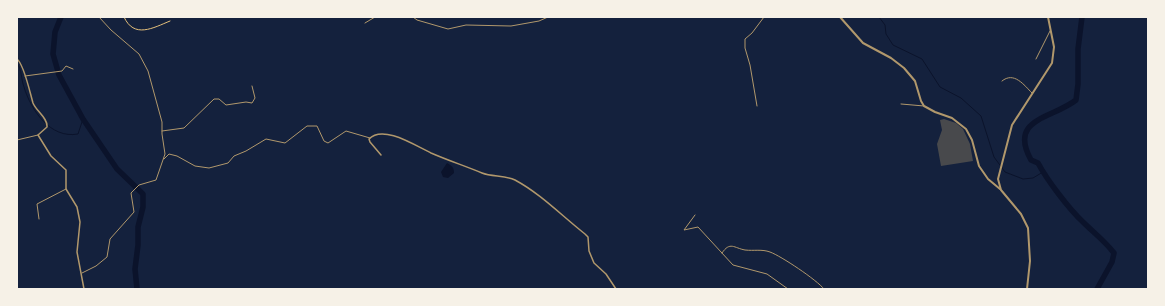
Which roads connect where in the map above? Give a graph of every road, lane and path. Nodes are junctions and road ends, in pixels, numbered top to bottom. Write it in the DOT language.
graph roads {
  1 [pos="100,17"];
  2 [pos="124,17"];
  3 [pos="375,17"];
  4 [pos="413,17"];
  5 [pos="548,17"];
  6 [pos="764,17"];
  7 [pos="840,17"];
  8 [pos="1048,17"];
  9 [pos="170,21"];
  10 [pos="365,23"];
  11 [pos="1050,30"];
  12 [pos="1036,58"];
  13 [pos="17,59"];
  14 [pos="74,69"];
  15 [pos="25,76"];
  16 [pos="1002,81"];
  17 [pos="252,86"];
  18 [pos="1032,94"];
  19 [pos="901,104"];
  20 [pos="757,106"];
  21 [pos="924,106"];
  22 [pos="162,131"];
  23 [pos="38,135"];
  24 [pos="370,138"];
  25 [pos="17,140"];
  26 [pos="381,156"];
  27 [pos="164,159"];
  28 [pos="66,189"];
  29 [pos="1001,190"];
  30 [pos="695,215"];
  31 [pos="39,219"];
  32 [pos="721,254"];
  33 [pos="81,273"];
  34 [pos="84,289"];
  35 [pos="616,289"];
  36 [pos="788,289"];
  37 [pos="824,289"];
  38 [pos="1027,289"];
  1 -- 22 [label="lane"];
  2 -- 9 [label="path"];
  3 -- 10 [label="lane"];
  4 -- 5 [label="lane"];
  6 -- 20 [label="lane"];
  7 -- 21 [label="street"];
  8 -- 11 [label="street"];
  11 -- 12 [label="lane"];
  11 -- 18 [label="street"];
  13 -- 15 [label="street"];
  14 -- 15 [label="lane"];
  15 -- 23 [label="street"];
  16 -- 18 [label="lane"];
  17 -- 22 [label="lane"];
  18 -- 29 [label="street"];
  19 -- 21 [label="lane"];
  21 -- 29 [label="street"];
  22 -- 27 [label="lane"];
  23 -- 25 [label="lane"];
  23 -- 28 [label="street"];
  24 -- 26 [label="street"];
  24 -- 27 [label="lane"];
  24 -- 35 [label="street"];
  27 -- 33 [label="lane"];
  28 -- 31 [label="lane"];
  28 -- 33 [label="street"];
  29 -- 38 [label="street"];
  30 -- 32 [label="lane"];
  32 -- 36 [label="lane"];
  32 -- 37 [label="lane"];
  33 -- 34 [label="street"];
}
